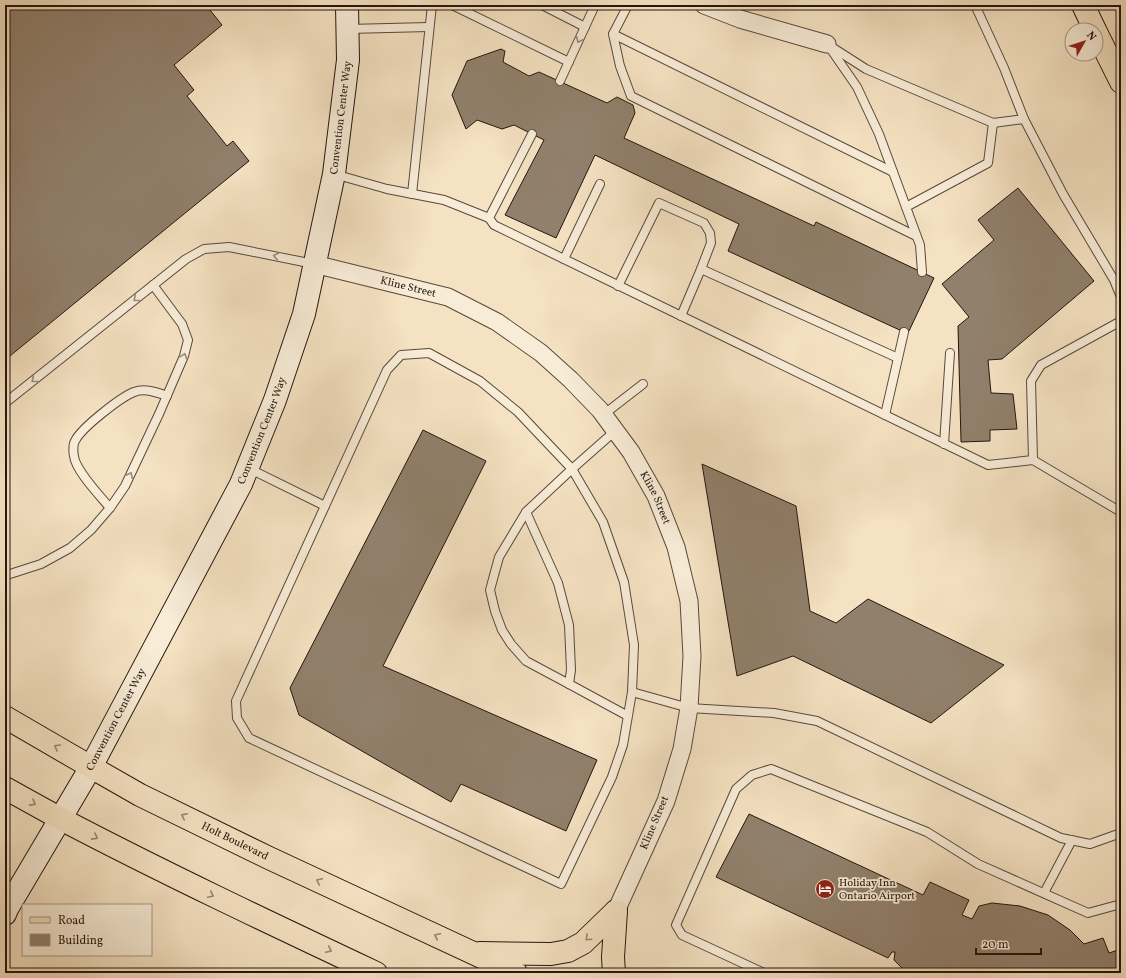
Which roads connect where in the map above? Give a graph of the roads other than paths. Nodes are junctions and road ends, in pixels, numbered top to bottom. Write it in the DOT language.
graph roads {
  1 [pos="347,5"];
  2 [pos="432,5"];
  3 [pos="452,5"];
  4 [pos="542,5"];
  5 [pos="595,5"];
  6 [pos="628,5"];
  7 [pos="704,5"];
  8 [pos="974,5"];
  9 [pos="1083,5"];
  10 [pos="1092,22"];
  11 [pos="429,27"];
  12 [pos="585,27"];
  13 [pos="347,29"];
  14 [pos="613,34"];
  15 [pos="827,44"];
  16 [pos="1104,47"];
  17 [pos="569,62"];
  18 [pos="560,81"];
  19 [pos="1121,82"];
  20 [pos="1024,119"];
  21 [pos="993,123"];
  22 [pos="532,134"];
  23 [pos="893,172"];
  24 [pos="334,174"];
  25 [pos="600,184"];
  26 [pos="412,194"];
  27 [pos="906,207"];
  28 [pos="489,218"];
  29 [pos="916,236"];
  30 [pos="564,259"];
  31 [pos="314,264"];
  32 [pos="702,269"];
  33 [pos="922,272"];
  34 [pos="153,285"];
  35 [pos="618,286"];
  36 [pos="1121,298"];
  37 [pos="681,316"];
  38 [pos="1121,321"];
  39 [pos="904,332"];
  40 [pos="950,353"];
  41 [pos="898,358"];
  42 [pos="643,384"];
  43 [pos="167,396"];
  44 [pos="5,403"];
  45 [pos="603,415"];
  46 [pos="885,415"];
  47 [pos="615,431"];
  48 [pos="944,444"];
  49 [pos="1033,460"];
  50 [pos="247,468"];
  51 [pos="572,469"];
  52 [pos="325,506"];
  53 [pos="110,508"];
  54 [pos="526,512"];
  55 [pos="1121,512"];
  56 [pos="5,575"];
  57 [pos="570,684"];
  58 [pos="632,692"];
  59 [pos="689,708"];
  60 [pos="5,716"];
  61 [pos="628,716"];
  62 [pos="91,766"];
  63 [pos="5,788"];
  64 [pos="61,818"];
  65 [pos="1121,832"];
  66 [pos="1072,840"];
  67 [pos="1044,893"];
  68 [pos="1121,904"];
  69 [pos="616,911"];
  70 [pos="5,914"];
  71 [pos="472,952"];
  72 [pos="376,973"];
  73 [pos="516,973"];
  74 [pos="614,973"];
  75 [pos="764,973"];
  1 -- 13 [label="street, Convention Center Way"];
  2 -- 11 [label="lane"];
  3 -- 17 [label="lane"];
  4 -- 12 [label="lane"];
  5 -- 12 [label="lane"];
  6 -- 14 [label="lane"];
  7 -- 15 [label="street"];
  8 -- 20 [label="lane"];
  9 -- 10 [label="main road"];
  11 -- 13 [label="lane"];
  11 -- 26 [label="lane"];
  12 -- 17 [label="lane, one-way"];
  13 -- 24 [label="street, Convention Center Way"];
  14 -- 23 [label="lane"];
  14 -- 29 [label="lane"];
  15 -- 21 [label="lane"];
  15 -- 23 [label="lane"];
  16 -- 19 [label="main road"];
  17 -- 18 [label="lane"];
  20 -- 21 [label="lane"];
  20 -- 36 [label="lane"];
  21 -- 27 [label="lane"];
  22 -- 28 [label="lane"];
  23 -- 27 [label="lane"];
  24 -- 26 [label="lane"];
  24 -- 31 [label="street, Convention Center Way"];
  25 -- 30 [label="lane"];
  26 -- 28 [label="lane"];
  27 -- 29 [label="lane"];
  28 -- 30 [label="lane"];
  29 -- 33 [label="lane"];
  30 -- 35 [label="lane"];
  31 -- 34 [label="lane, one-way"];
  31 -- 45 [label="street, Kline Street"];
  31 -- 50 [label="street, Convention Center Way"];
  32 -- 35 [label="lane"];
  32 -- 37 [label="lane"];
  32 -- 41 [label="lane"];
  43 -- 34 [label="lane, one-way"];
  34 -- 44 [label="lane, one-way"];
  35 -- 37 [label="lane"];
  37 -- 46 [label="lane"];
  38 -- 49 [label="lane"];
  39 -- 41 [label="lane"];
  40 -- 48 [label="lane"];
  41 -- 46 [label="lane"];
  42 -- 45 [label="lane"];
  53 -- 43 [label="lane, one-way"];
  43 -- 53 [label="lane"];
  45 -- 47 [label="street, Kline Street"];
  46 -- 48 [label="lane"];
  47 -- 51 [label="lane"];
  47 -- 59 [label="street, Kline Street"];
  48 -- 49 [label="lane"];
  49 -- 55 [label="lane"];
  50 -- 52 [label="lane"];
  50 -- 62 [label="street, Convention Center Way"];
  51 -- 52 [label="lane"];
  51 -- 54 [label="lane"];
  51 -- 58 [label="lane"];
  52 -- 61 [label="lane"];
  53 -- 56 [label="lane"];
  54 -- 57 [label="lane"];
  54 -- 57 [label="lane"];
  57 -- 61 [label="lane"];
  58 -- 59 [label="lane"];
  58 -- 61 [label="lane"];
  59 -- 66 [label="lane"];
  59 -- 69 [label="street, Kline Street"];
  62 -- 60 [label="main road, Holt Boulevard, one-way"];
  62 -- 64 [label="street, Convention Center Way"];
  71 -- 62 [label="main road, Holt Boulevard, one-way"];
  63 -- 64 [label="main road, one-way"];
  64 -- 70 [label="street, Convention Center Way"];
  64 -- 72 [label="main road, one-way"];
  65 -- 66 [label="lane"];
  66 -- 67 [label="lane"];
  67 -- 68 [label="lane"];
  67 -- 75 [label="lane"];
  69 -- 71 [label="main road, one-way"];
  69 -- 74 [label="main road"];
  71 -- 73 [label="main road, Holt Boulevard"];
}
